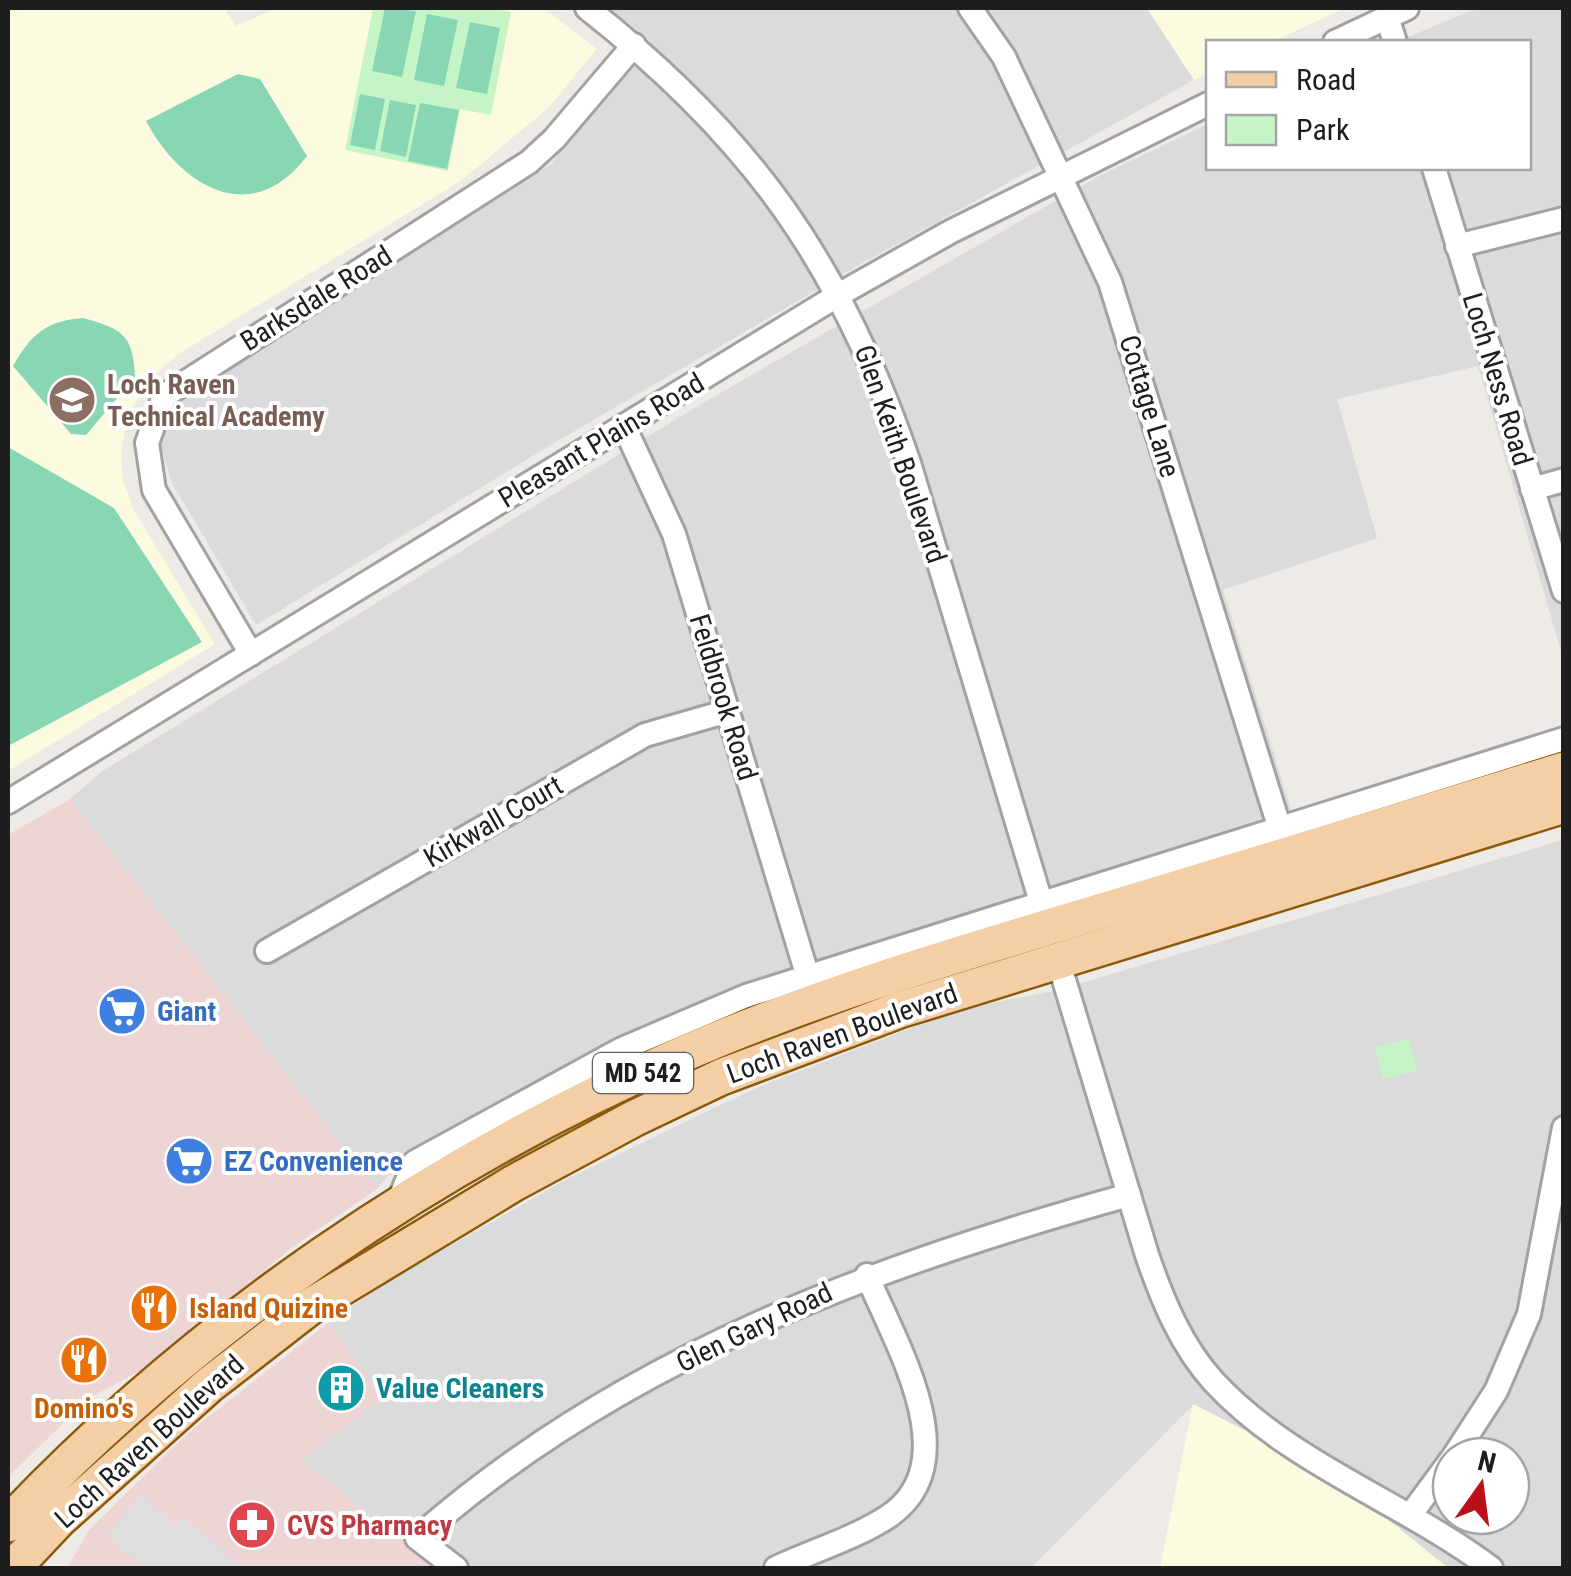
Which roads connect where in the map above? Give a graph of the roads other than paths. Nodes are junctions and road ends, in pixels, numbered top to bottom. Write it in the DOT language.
graph roads {
  1 [pos="587,8"];
  2 [pos="970,8"];
  3 [pos="1397,12"];
  4 [pos="1339,40"];
  5 [pos="1395,40"];
  6 [pos="634,44"];
  7 [pos="1206,105"];
  8 [pos="1435,170"];
  9 [pos="1062,175"];
  10 [pos="1564,219"];
  11 [pos="1458,246"];
  12 [pos="840,294"];
  13 [pos="624,426"];
  14 [pos="1564,480"];
  15 [pos="1532,490"];
  16 [pos="1564,591"];
  17 [pos="251,654"];
  18 [pos="728,710"];
  19 [pos="1564,739"];
  20 [pos="1564,770"];
  21 [pos="8,802"];
  22 [pos="1564,804"];
  23 [pos="1280,826"];
  24 [pos="1049,929"];
  25 [pos="267,952"];
  26 [pos="807,974"];
  27 [pos="1564,1128"];
  28 [pos="1129,1195"];
  29 [pos="396,1208"];
  30 [pos="867,1275"];
  31 [pos="1466,1436"];
  32 [pos="1431,1487"];
  33 [pos="1411,1514"];
  34 [pos="18,1539"];
  35 [pos="456,1568"];
  36 [pos="776,1568"];
  37 [pos="1492,1568"];
  1 -- 6 [label="street, Glen Keith Boulevard"];
  2 -- 9 [label="street, Cottage Lane"];
  3 -- 4 [label="street"];
  3 -- 5 [label="street"];
  6 -- 12 [label="street, Glen Keith Boulevard"];
  6 -- 17 [label="street, Barksdale Road"];
  7 -- 9 [label="street, Pleasant Plains Road"];
  8 -- 11 [label="street, Loch Ness Road"];
  9 -- 12 [label="street, Pleasant Plains Road"];
  9 -- 23 [label="street, Cottage Lane"];
  10 -- 11 [label="street"];
  11 -- 15 [label="street, Loch Ness Road"];
  12 -- 13 [label="street, Pleasant Plains Road"];
  12 -- 24 [label="street, Glen Keith Boulevard"];
  13 -- 17 [label="street, Pleasant Plains Road"];
  13 -- 18 [label="street, Feldbrook Road"];
  14 -- 15 [label="street"];
  15 -- 16 [label="street, Loch Ness Road"];
  17 -- 21 [label="street, Pleasant Plains Road"];
  18 -- 25 [label="street, Kirkwall Court"];
  18 -- 26 [label="street, Feldbrook Road"];
  19 -- 23 [label="street, Loch Raven Boulevard"];
  20 -- 24 [label="main road, Loch Raven Boulevard / MD 542"];
  22 -- 24 [label="main road, Loch Raven Boulevard / MD 542"];
  23 -- 24 [label="street, Loch Raven Boulevard"];
  24 -- 26 [label="street, Loch Raven Boulevard"];
  24 -- 28 [label="street, Glen Keith Boulevard"];
  24 -- 29 [label="main road, Loch Raven Boulevard / MD 542"];
  24 -- 34 [label="main road, Loch Raven Boulevard / MD 542"];
  26 -- 29 [label="street, Loch Raven Boulevard"];
  27 -- 31 [label="street"];
  28 -- 30 [label="street, Glen Gary Road"];
  28 -- 33 [label="street, Glen Keith Boulevard"];
  29 -- 34 [label="main road, Loch Raven Boulevard / MD 542"];
  30 -- 35 [label="street, Glen Gary Road"];
  30 -- 36 [label="street"];
  32 -- 33 [label="street"];
  33 -- 37 [label="street, Glen Keith Boulevard"];
}
